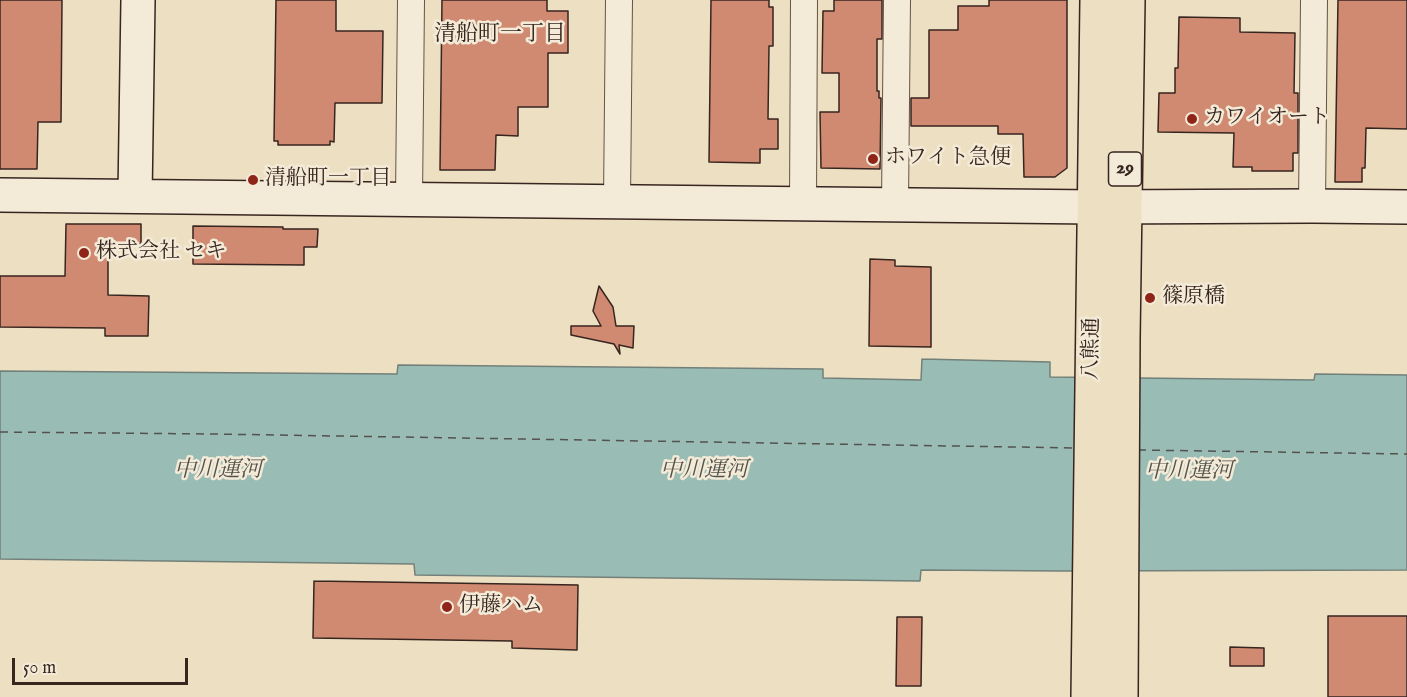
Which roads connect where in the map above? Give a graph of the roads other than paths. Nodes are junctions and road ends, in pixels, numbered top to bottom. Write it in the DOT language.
graph roads {
  1 [pos="138,0"];
  2 [pos="411,0"];
  3 [pos="619,0"];
  4 [pos="804,0"];
  5 [pos="897,0"];
  6 [pos="1098,0"];
  7 [pos="1128,0"];
  8 [pos="1314,0"];
  9 [pos="0,195"];
  10 [pos="135,196"];
  11 [pos="408,199"];
  12 [pos="617,201"];
  13 [pos="803,203"];
  14 [pos="895,204"];
  15 [pos="1312,206"];
  16 [pos="1110,207"];
  17 [pos="1407,207"];
  18 [pos="1108,337"];
  19 [pos="1088,697"];
  20 [pos="1121,697"];
  1 -- 10 [label="street"];
  2 -- 11 [label="street"];
  3 -- 12 [label="street"];
  4 -- 13 [label="street"];
  5 -- 14 [label="street"];
  6 -- 16 [label="main road, 八熊通 / 29"];
  7 -- 16 [label="main road, 八熊通 / 29"];
  8 -- 15 [label="street"];
  9 -- 10 [label="street"];
  10 -- 11 [label="street"];
  11 -- 12 [label="street"];
  12 -- 13 [label="street"];
  13 -- 14 [label="street"];
  14 -- 16 [label="street"];
  15 -- 16 [label="street"];
  15 -- 17 [label="street"];
  16 -- 18 [label="main road, 八熊通 / 29"];
  18 -- 19 [label="main road, 八熊通 / 29"];
  18 -- 20 [label="main road, 八熊通 / 29"];
}
